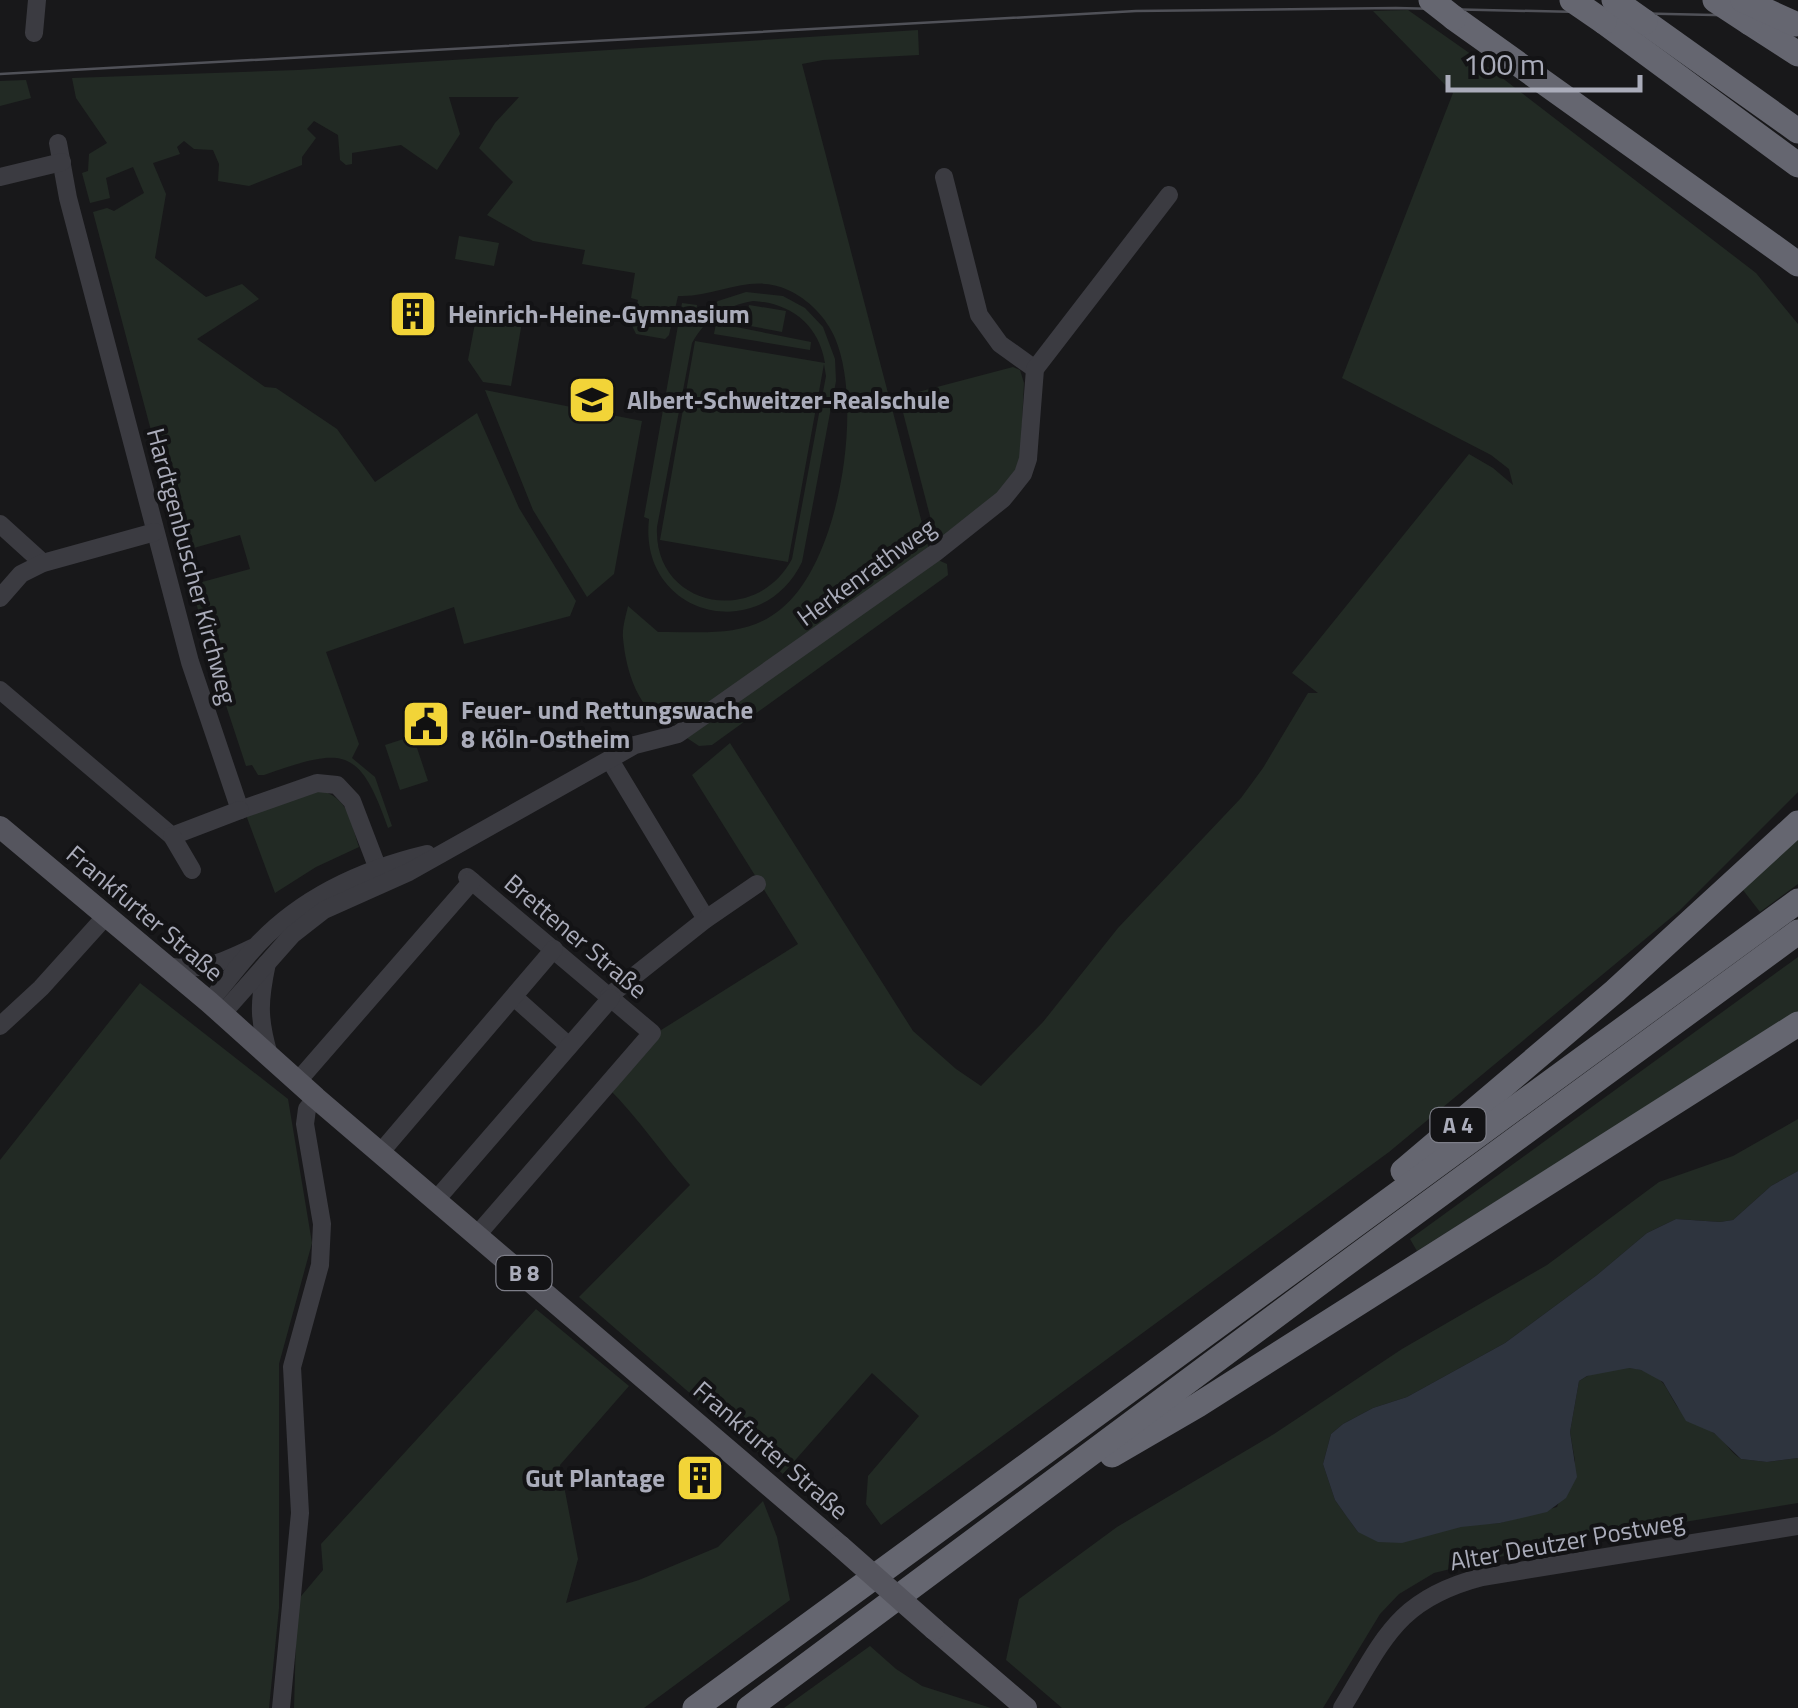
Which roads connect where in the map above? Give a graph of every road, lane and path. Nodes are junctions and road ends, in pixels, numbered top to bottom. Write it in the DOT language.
graph roads {
  1 [pos="37,0"];
  2 [pos="1431,0"];
  3 [pos="1572,0"];
  4 [pos="1715,0"];
  5 [pos="1610,11"];
  6 [pos="1747,12"];
  7 [pos="1796,25"];
  8 [pos="34,32"];
  9 [pos="1798,54"];
  10 [pos="1798,131"];
  11 [pos="58,143"];
  12 [pos="62,162"];
  13 [pos="1798,165"];
  14 [pos="0,177"];
  15 [pos="944,177"];
  16 [pos="1169,195"];
  17 [pos="1729,215"];
  18 [pos="1798,264"];
  19 [pos="1798,286"];
  20 [pos="1036,369"];
  21 [pos="0,524"];
  22 [pos="156,532"];
  23 [pos="43,562"];
  24 [pos="0,598"];
  25 [pos="0,690"];
  26 [pos="610,760"];
  27 [pos="240,810"];
  28 [pos="1798,824"];
  29 [pos="0,827"];
  30 [pos="172,836"];
  31 [pos="192,870"];
  32 [pos="380,875"];
  33 [pos="757,884"];
  34 [pos="1798,901"];
  35 [pos="105,916"];
  36 [pos="706,919"];
  37 [pos="1798,932"];
  38 [pos="256,946"];
  39 [pos="554,949"];
  40 [pos="267,963"];
  41 [pos="164,966"];
  42 [pos="514,996"];
  43 [pos="610,997"];
  44 [pos="216,1008"];
  45 [pos="1798,1024"];
  46 [pos="0,1026"];
  47 [pos="569,1046"];
  48 [pos="269,1056"];
  49 [pos="298,1082"];
  50 [pos="316,1098"];
  51 [pos="380,1152"];
  52 [pos="435,1200"];
  53 [pos="477,1235"];
  54 [pos="1182,1352"];
  55 [pos="1012,1514"];
  56 [pos="1798,1526"];
  57 [pos="281,1708"];
  58 [pos="695,1708"];
  59 [pos="749,1708"];
  60 [pos="1026,1708"];
  61 [pos="1342,1708"];
  1 -- 8 [label="street"];
  2 -- 17 [label="highway, bridge"];
  3 -- 5 [label="highway, bridge"];
  4 -- 6 [label="highway, bridge"];
  5 -- 10 [label="highway, bridge"];
  5 -- 13 [label="highway"];
  6 -- 7 [label="highway, bridge"];
  6 -- 9 [label="highway"];
  11 -- 12 [label="street, Hardtgenbuscher Kirchweg"];
  12 -- 14 [label="street"];
  12 -- 22 [label="street, Hardtgenbuscher Kirchweg"];
  15 -- 20 [label="street"];
  16 -- 20 [label="street"];
  17 -- 18 [label="highway"];
  17 -- 19 [label="highway"];
  20 -- 26 [label="street, Herkenrathweg"];
  21 -- 23 [label="street"];
  22 -- 23 [label="street"];
  22 -- 27 [label="street, Hardtgenbuscher Kirchweg"];
  23 -- 24 [label="street"];
  25 -- 30 [label="street"];
  26 -- 32 [label="street"];
  26 -- 36 [label="street"];
  27 -- 30 [label="street"];
  27 -- 32 [label="street"];
  28 -- 54 [label="highway, A 4"];
  29 -- 35 [label="main road, Frankfurter Straße / B 8"];
  30 -- 31 [label="street"];
  32 -- 38 [label="street"];
  32 -- 40 [label="street"];
  33 -- 36 [label="street"];
  34 -- 54 [label="highway"];
  35 -- 41 [label="main road, Frankfurter Straße / B 8"];
  35 -- 46 [label="street"];
  36 -- 43 [label="street"];
  37 -- 55 [label="highway"];
  38 -- 41 [label="street"];
  38 -- 44 [label="street"];
  39 -- 42 [label="street"];
  39 -- 43 [label="street, Brettener Straße"];
  39 -- 49 [label="street, Brettener Straße"];
  40 -- 44 [label="street"];
  40 -- 48 [label="street"];
  41 -- 44 [label="main road, Frankfurter Straße / B 8"];
  42 -- 47 [label="street"];
  42 -- 51 [label="street"];
  43 -- 47 [label="street"];
  43 -- 53 [label="street, Brettener Straße"];
  44 -- 48 [label="main road, Frankfurter Straße / B 8"];
  45 -- 55 [label="highway"];
  47 -- 52 [label="street"];
  48 -- 49 [label="main road, Frankfurter Straße / B 8"];
  49 -- 50 [label="main road, Frankfurter Straße / B 8"];
  50 -- 51 [label="main road, Frankfurter Straße / B 8"];
  50 -- 57 [label="street"];
  51 -- 52 [label="main road, Frankfurter Straße / B 8"];
  52 -- 53 [label="main road, Frankfurter Straße / B 8"];
  53 -- 60 [label="main road, Frankfurter Straße / B 8, bridge"];
  54 -- 58 [label="highway, A 4"];
  55 -- 59 [label="highway"];
  56 -- 61 [label="street, Alter Deutzer Postweg"];
}
